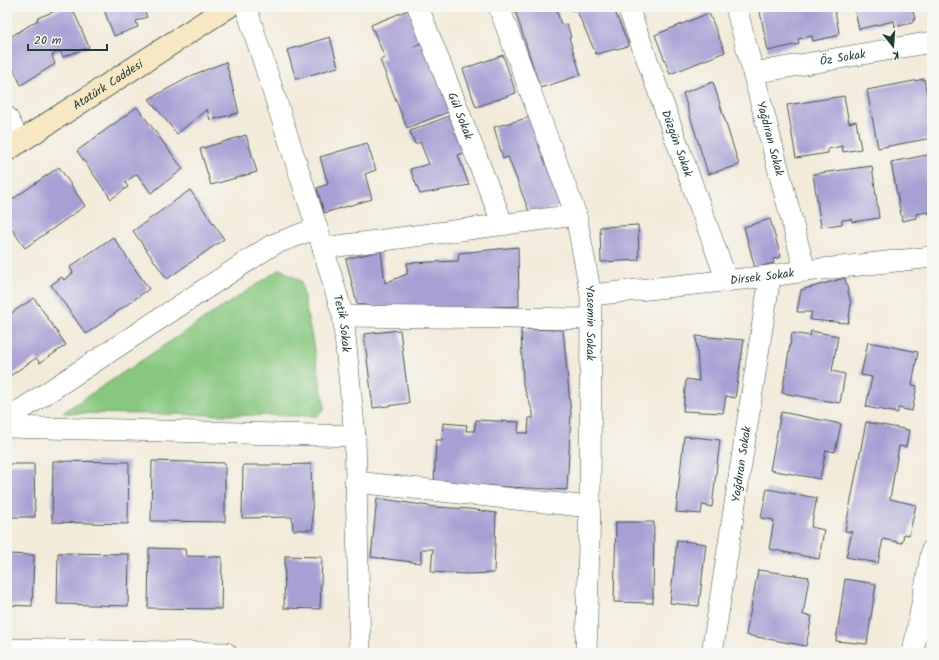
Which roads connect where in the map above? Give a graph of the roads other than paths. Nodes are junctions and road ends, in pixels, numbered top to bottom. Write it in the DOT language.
graph roads {
  1 [pos="418,7"];
  2 [pos="499,7"];
  3 [pos="628,7"];
  4 [pos="736,7"];
  5 [pos="231,8"];
  6 [pos="932,42"];
  7 [pos="753,73"];
  8 [pos="7,117"];
  9 [pos="13,146"];
  10 [pos="576,215"];
  11 [pos="503,225"];
  12 [pos="317,228"];
  13 [pos="324,248"];
  14 [pos="932,257"];
  15 [pos="804,271"];
  16 [pos="770,276"];
  17 [pos="727,281"];
  18 [pos="591,295"];
  19 [pos="343,316"];
  20 [pos="590,319"];
  21 [pos="7,419"];
  22 [pos="7,427"];
  23 [pos="355,436"];
  24 [pos="356,482"];
  25 [pos="590,507"];
  26 [pos="932,550"];
  27 [pos="7,649"];
  28 [pos="226,653"];
  29 [pos="360,653"];
  30 [pos="586,653"];
  31 [pos="712,653"];
  32 [pos="913,653"];
  1 -- 11 [label="street, Gül Sokak"];
  2 -- 10 [label="street, Yasemin Sokak"];
  3 -- 17 [label="street, Düzgün Sokak"];
  4 -- 7 [label="street, Yağdıran Sokak"];
  5 -- 9 [label="main road, Atatürk Caddesi"];
  5 -- 12 [label="street, Tetik Sokak"];
  6 -- 7 [label="street, Öz Sokak"];
  7 -- 15 [label="street, Yağdıran Sokak"];
  8 -- 9 [label="street"];
  10 -- 11 [label="street"];
  10 -- 18 [label="street, Yasemin Sokak"];
  11 -- 13 [label="street"];
  12 -- 13 [label="street, Tetik Sokak"];
  12 -- 21 [label="street"];
  13 -- 19 [label="street, Tetik Sokak"];
  14 -- 15 [label="street, Dirsek Sokak"];
  15 -- 16 [label="street, Dirsek Sokak"];
  16 -- 17 [label="street, Dirsek Sokak"];
  16 -- 31 [label="street, Yağdıran Sokak"];
  17 -- 18 [label="street, Dirsek Sokak"];
  18 -- 20 [label="street, Yasemin Sokak"];
  19 -- 20 [label="street"];
  19 -- 23 [label="street, Tetik Sokak"];
  20 -- 25 [label="street, Yasemin Sokak"];
  22 -- 23 [label="street"];
  23 -- 24 [label="street, Tetik Sokak"];
  24 -- 25 [label="street"];
  24 -- 29 [label="street, Tetik Sokak"];
  25 -- 30 [label="street, Yasemin Sokak"];
  26 -- 32 [label="street"];
  27 -- 28 [label="street"];
}
